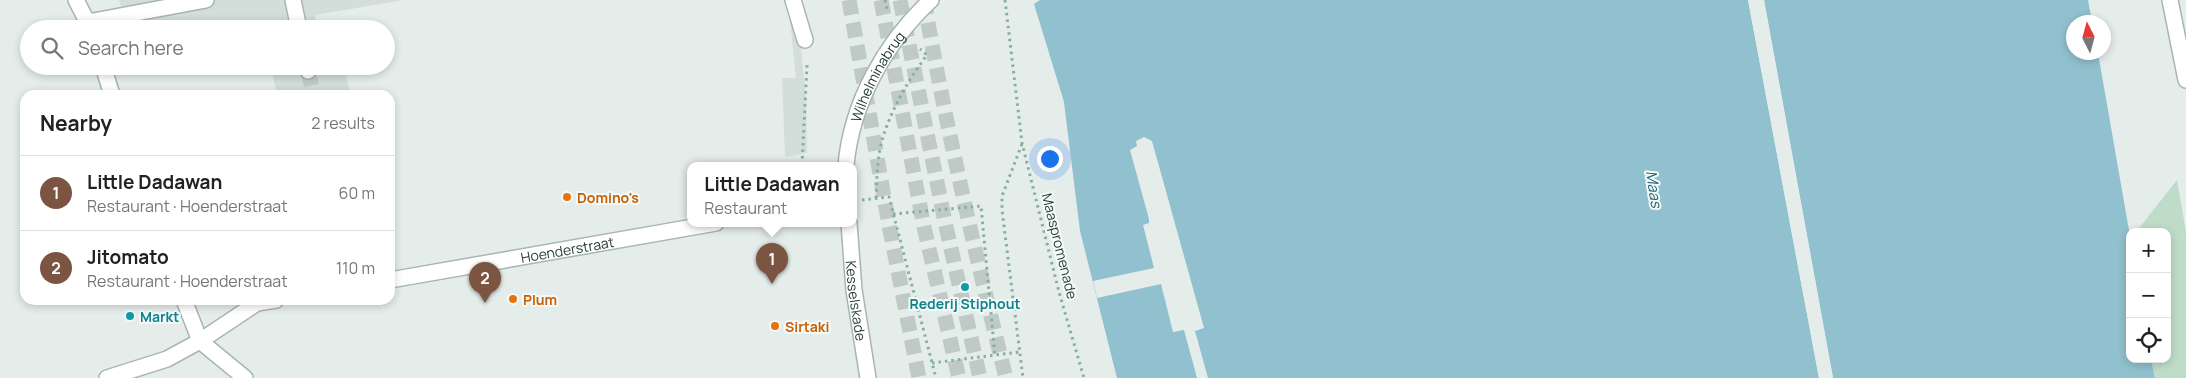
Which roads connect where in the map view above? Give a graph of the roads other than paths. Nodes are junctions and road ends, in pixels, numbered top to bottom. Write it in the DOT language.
graph roads {
  1 [pos="76,0"];
  2 [pos="206,0"];
  3 [pos="293,0"];
  4 [pos="794,0"];
  5 [pos="931,0"];
  6 [pos="2170,0"];
  7 [pos="86,20"];
  8 [pos="112,20"];
  9 [pos="297,20"];
  10 [pos="806,40"];
  11 [pos="106,75"];
  12 [pos="2186,80"];
  13 [pos="110,90"];
  14 [pos="847,162"];
  15 [pos="693,227"];
  16 [pos="849,227"];
  17 [pos="395,279"];
  18 [pos="186,305"];
  19 [pos="253,305"];
  20 [pos="200,340"];
  21 [pos="107,378"];
  22 [pos="245,378"];
  23 [pos="868,378"];
  1 -- 7 [label="street"];
  2 -- 8 [label="street"];
  3 -- 9 [label="street"];
  4 -- 10 [label="street"];
  5 -- 14 [label="street, Wilhelminabrug"];
  6 -- 12 [label="street"];
  11 -- 13 [label="street"];
  15 -- 17 [label="street, Hoenderstraat"];
  16 -- 23 [label="street, Kesselskade"];
  18 -- 20 [label="street"];
  19 -- 20 [label="street"];
  20 -- 21 [label="street"];
  20 -- 22 [label="street"];
}
